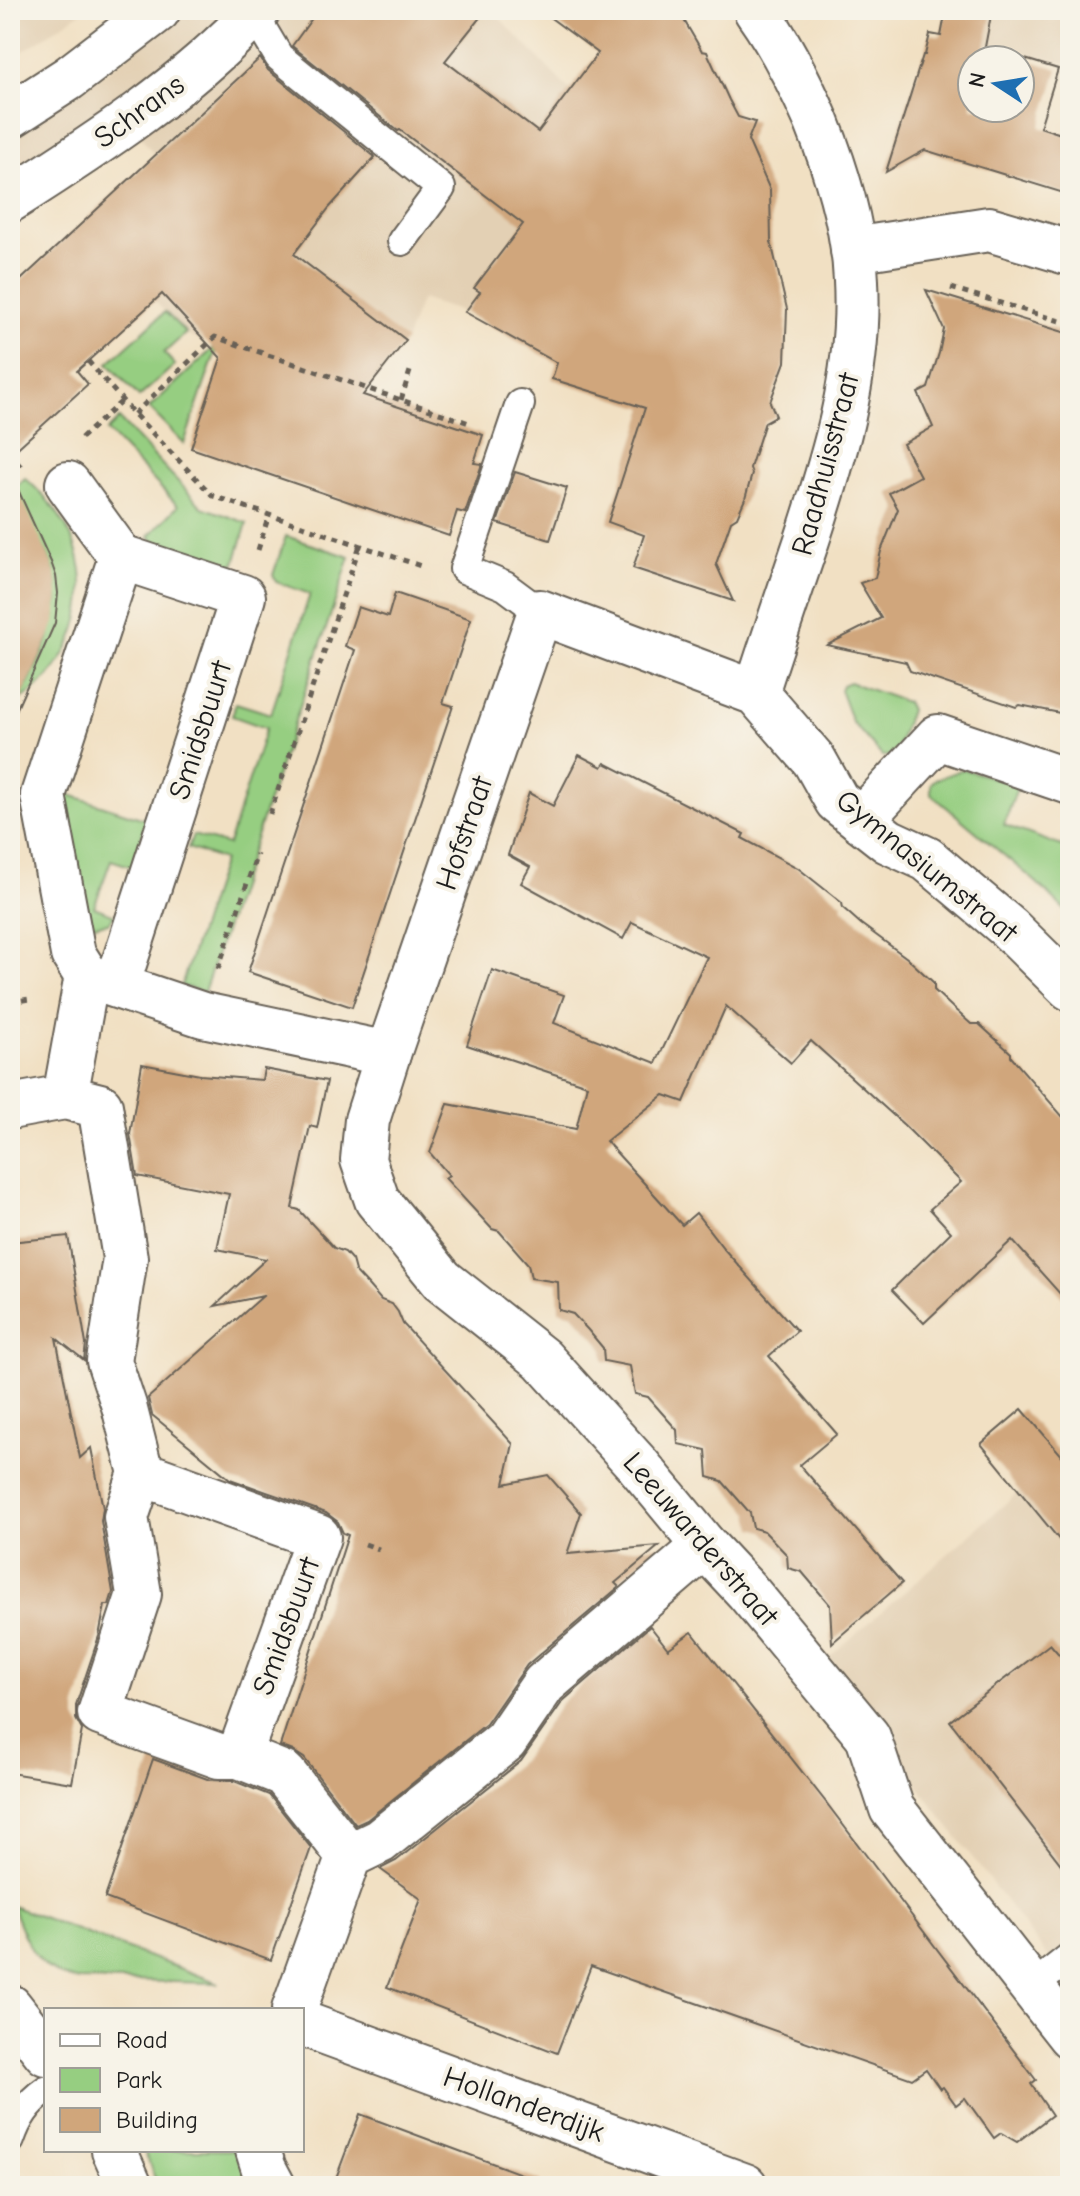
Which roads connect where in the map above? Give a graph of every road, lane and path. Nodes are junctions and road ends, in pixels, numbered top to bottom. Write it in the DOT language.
graph roads {
  1 [pos="158,10"];
  2 [pos="756,10"];
  3 [pos="255,12"];
  4 [pos="10,116"];
  5 [pos="10,200"];
  6 [pos="402,241"];
  7 [pos="921,241"];
  8 [pos="853,250"];
  9 [pos="1070,253"];
  10 [pos="10,277"];
  11 [pos="16,284"];
  12 [pos="1070,324"];
  13 [pos="88,361"];
  14 [pos="411,368"];
  15 [pos="401,400"];
  16 [pos="520,404"];
  17 [pos="134,414"];
  18 [pos="509,437"];
  19 [pos="68,484"];
  20 [pos="360,545"];
  21 [pos="121,557"];
  22 [pos="464,569"];
  23 [pos="540,612"];
  24 [pos="756,693"];
  25 [pos="1070,782"];
  26 [pos="270,814"];
  27 [pos="861,820"];
  28 [pos="257,854"];
  29 [pos="102,980"];
  30 [pos="1070,988"];
  31 [pos="203,1015"];
  32 [pos="388,1054"];
  33 [pos="65,1097"];
  34 [pos="10,1107"];
  35 [pos="141,1473"];
  36 [pos="705,1546"];
  37 [pos="239,1756"];
  38 [pos="349,1856"];
  39 [pos="1070,1957"];
  40 [pos="1032,1987"];
  41 [pos="295,2008"];
  42 [pos="304,2026"];
  43 [pos="1070,2036"];
  44 [pos="44,2091"];
  45 [pos="10,2140"];
  46 [pos="115,2152"];
  47 [pos="259,2152"];
  48 [pos="130,2186"];
  49 [pos="273,2186"];
  50 [pos="745,2186"];
  1 -- 4 [label="street"];
  2 -- 8 [label="street, Raadhuisstraat"];
  3 -- 5 [label="street, Schrans"];
  3 -- 6 [label="lane"];
  7 -- 8 [label="street"];
  7 -- 9 [label="street"];
  7 -- 12 [label="path"];
  8 -- 24 [label="street, Raadhuisstraat"];
  10 -- 11 [label="path"];
  13 -- 17 [label="path"];
  14 -- 15 [label="path"];
  15 -- 17 [label="path"];
  15 -- 18 [label="path"];
  16 -- 18 [label="lane"];
  17 -- 20 [label="path"];
  18 -- 22 [label="lane"];
  19 -- 21 [label="street"];
  20 -- 22 [label="path"];
  20 -- 26 [label="path"];
  21 -- 29 [label="street"];
  21 -- 29 [label="street, Smidsbuurt"];
  22 -- 23 [label="lane"];
  23 -- 24 [label="street, Gymnasiumstraat"];
  23 -- 32 [label="street, Hofstraat"];
  24 -- 27 [label="street, Gymnasiumstraat"];
  25 -- 27 [label="street"];
  27 -- 30 [label="street, Gymnasiumstraat"];
  28 -- 31 [label="path"];
  29 -- 31 [label="street"];
  29 -- 33 [label="street, Smidsbuurt"];
  31 -- 32 [label="street"];
  32 -- 36 [label="street, Leeuwarderstraat"];
  33 -- 34 [label="street"];
  33 -- 35 [label="street"];
  35 -- 37 [label="street"];
  35 -- 37 [label="street, Smidsbuurt"];
  36 -- 38 [label="street"];
  36 -- 40 [label="street, Leeuwarderstraat"];
  37 -- 38 [label="street"];
  38 -- 41 [label="street"];
  39 -- 40 [label="lane"];
  40 -- 43 [label="street, Leeuwarderstraat"];
  42 -- 50 [label="street, Hollanderdijk"];
  44 -- 45 [label="lane"];
  46 -- 48 [label="street"];
  47 -- 49 [label="street"];
}
